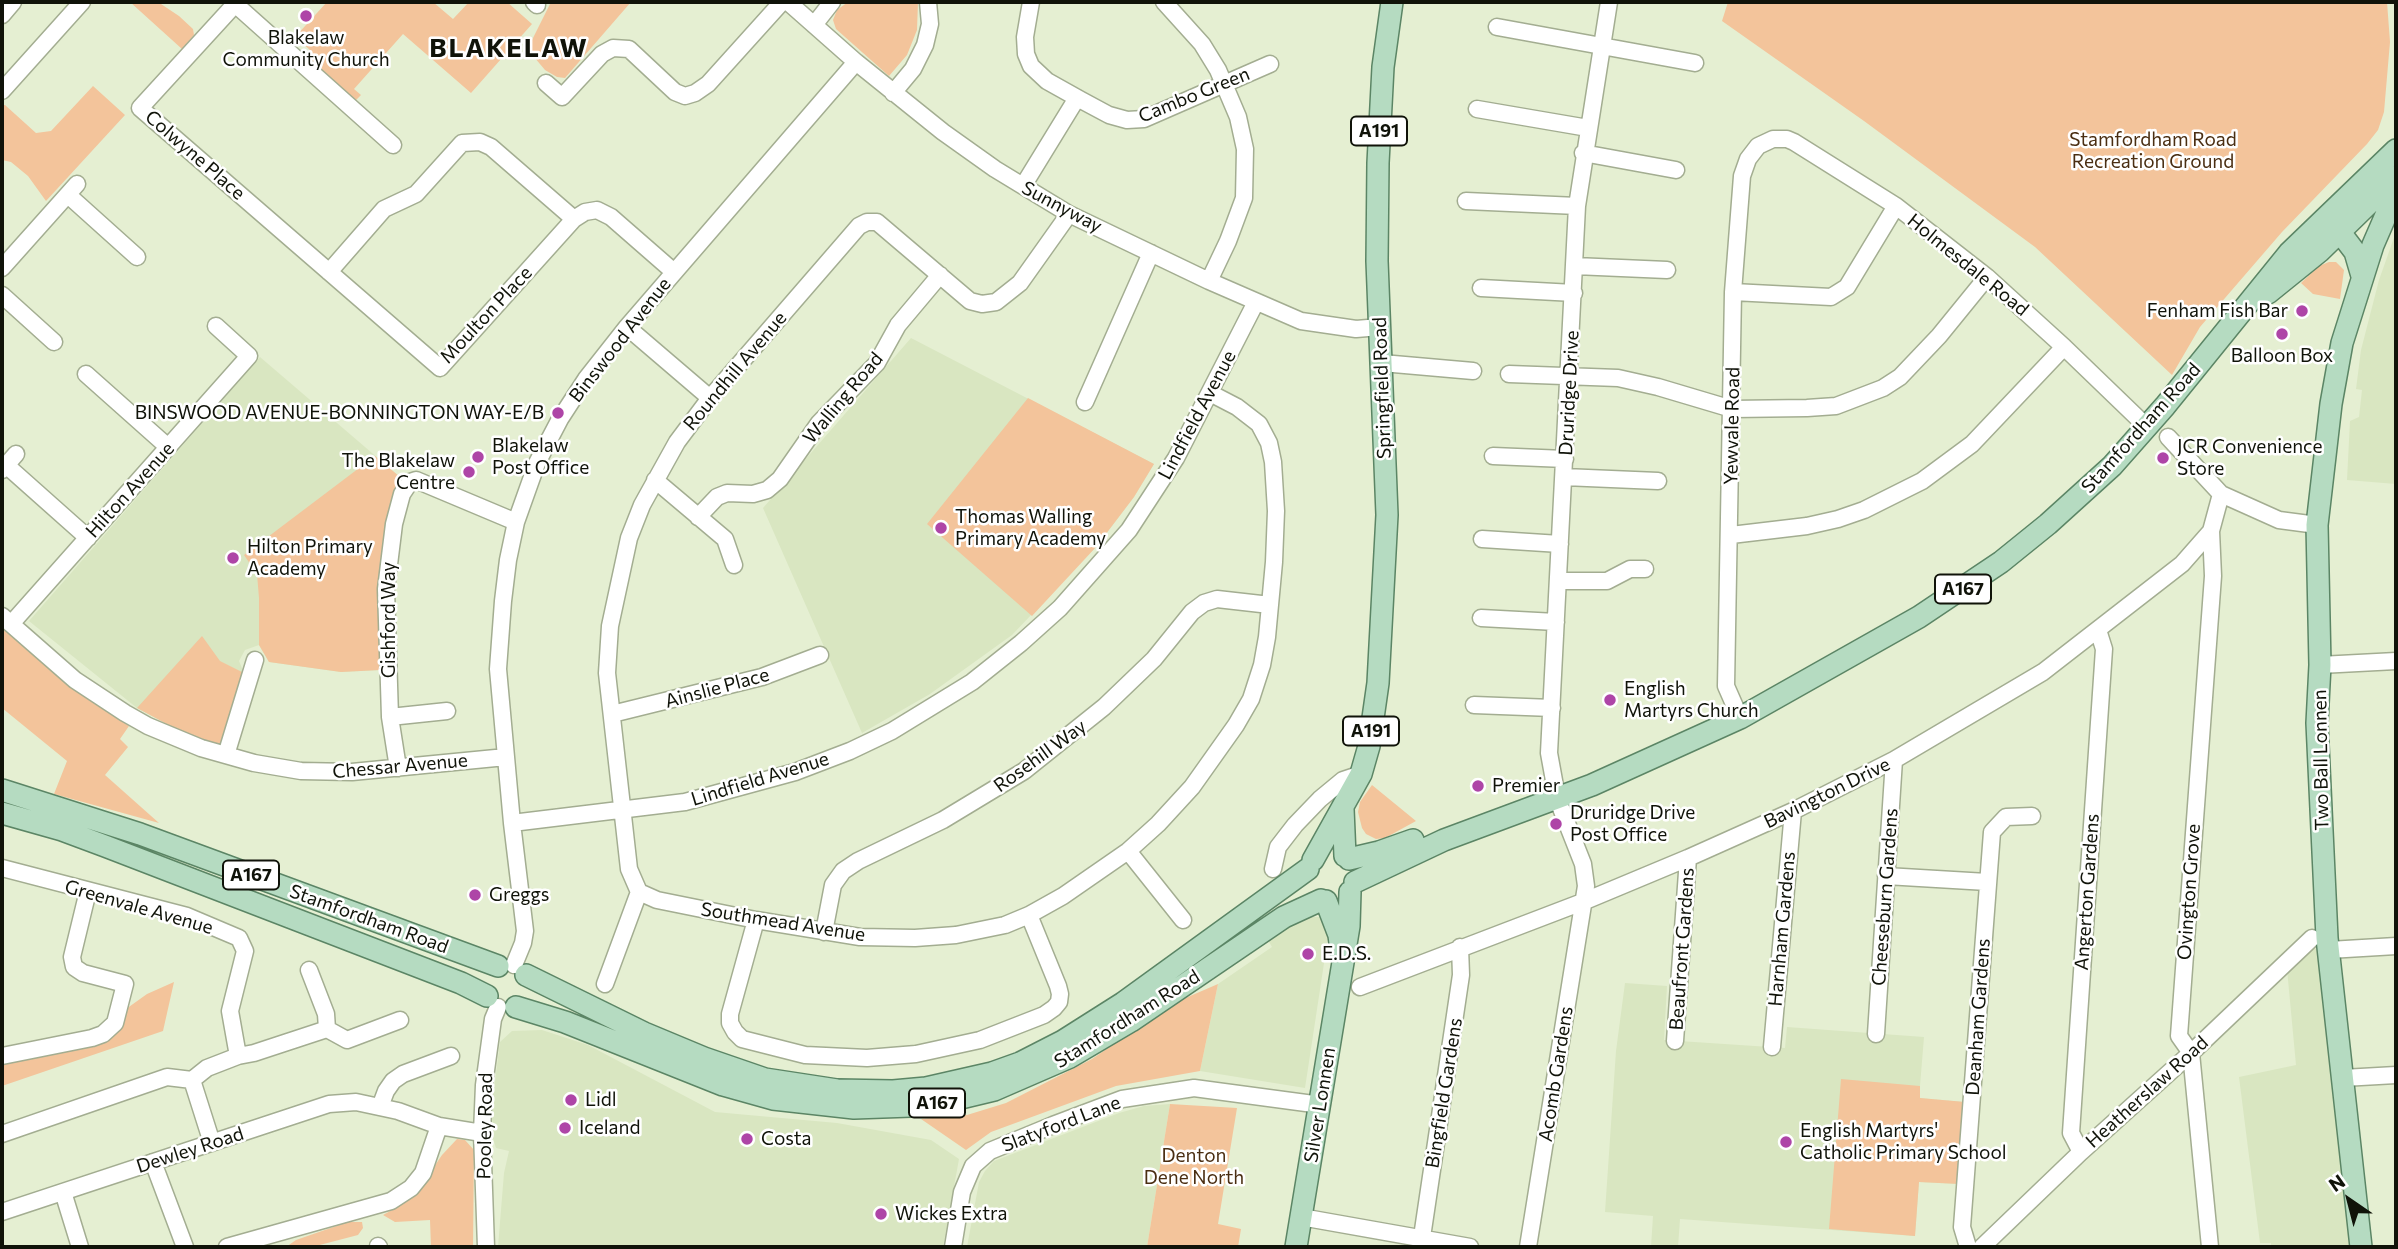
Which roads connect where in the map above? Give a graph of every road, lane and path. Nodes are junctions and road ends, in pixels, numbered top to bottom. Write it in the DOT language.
graph roads {
  1 [pos="13,2"];
  2 [pos="782,2"];
  3 [pos="788,2"];
  4 [pos="832,2"];
  5 [pos="928,2"];
  6 [pos="1031,2"];
  7 [pos="1164,2"];
  8 [pos="1392,2"];
  9 [pos="1609,2"];
  10 [pos="236,3"];
  11 [pos="75,4"];
  12 [pos="2,15"];
  13 [pos="814,24"];
  14 [pos="1497,27"];
  15 [pos="1601,46"];
  16 [pos="856,62"];
  17 [pos="1695,63"];
  18 [pos="1270,64"];
  19 [pos="546,83"];
  20 [pos="1224,83"];
  21 [pos="2,91"];
  22 [pos="893,93"];
  23 [pos="1077,98"];
  24 [pos="1477,109"];
  25 [pos="1588,128"];
  26 [pos="2396,131"];
  27 [pos="1768,141"];
  28 [pos="393,145"];
  29 [pos="2396,150"];
  30 [pos="1583,153"];
  31 [pos="1676,170"];
  32 [pos="2388,171"];
  33 [pos="1023,186"];
  34 [pos="2396,192"];
  35 [pos="1466,201"];
  36 [pos="1577,206"];
  37 [pos="1896,206"];
  38 [pos="2357,213"];
  39 [pos="1069,214"];
  40 [pos="574,219"];
  41 [pos="2337,219"];
  42 [pos="2372,245"];
  43 [pos="1151,253"];
  44 [pos="136,257"];
  45 [pos="1575,266"];
  46 [pos="2,268"];
  47 [pos="327,270"];
  48 [pos="1667,270"];
  49 [pos="674,272"];
  50 [pos="940,275"];
  51 [pos="2362,276"];
  52 [pos="1987,277"];
  53 [pos="1209,281"];
  54 [pos="1481,288"];
  55 [pos="1733,292"];
  56 [pos="1574,293"];
  57 [pos="2,295"];
  58 [pos="1256,302"];
  59 [pos="2246,308"];
  60 [pos="216,326"];
  61 [pos="627,327"];
  62 [pos="1380,327"];
  63 [pos="54,342"];
  64 [pos="2064,347"];
  65 [pos="1382,363"];
  66 [pos="1473,371"];
  67 [pos="1509,374"];
  68 [pos="86,375"];
  69 [pos="1569,376"];
  70 [pos="1210,393"];
  71 [pos="710,398"];
  72 [pos="1085,401"];
  73 [pos="1732,409"];
  74 [pos="2147,427"];
  75 [pos="2168,437"];
  76 [pos="168,447"];
  77 [pos="1493,456"];
  78 [pos="1565,459"];
  79 [pos="8,463"];
  80 [pos="1564,477"];
  81 [pos="655,480"];
  82 [pos="1658,481"];
  83 [pos="2221,494"];
  84 [pos="698,517"];
  85 [pos="516,522"];
  86 [pos="2317,525"];
  87 [pos="2211,531"];
  88 [pos="1731,535"];
  89 [pos="88,538"];
  90 [pos="1482,539"];
  91 [pos="1560,544"];
  92 [pos="734,565"];
  93 [pos="1645,569"];
  94 [pos="1559,582"];
  95 [pos="1270,605"];
  96 [pos="1480,618"];
  97 [pos="6,620"];
  98 [pos="1556,622"];
  99 [pos="2098,630"];
  100 [pos="820,655"];
  101 [pos="255,660"];
  102 [pos="2396,661"];
  103 [pos="2320,665"];
  104 [pos="1474,705"];
  105 [pos="1552,708"];
  106 [pos="446,711"];
  107 [pos="612,714"];
  108 [pos="390,717"];
  109 [pos="1740,718"];
  110 [pos="226,755"];
  111 [pos="506,757"];
  112 [pos="1894,760"];
  113 [pos="398,768"];
  114 [pos="1362,774"];
  115 [pos="2,790"];
  116 [pos="1556,792"];
  117 [pos="1343,807"];
  118 [pos="622,811"];
  119 [pos="1793,811"];
  120 [pos="2,813"];
  121 [pos="2032,816"];
  122 [pos="512,823"];
  123 [pos="1128,851"];
  124 [pos="1347,858"];
  125 [pos="1688,858"];
  126 [pos="1311,865"];
  127 [pos="2,869"];
  128 [pos="1273,869"];
  129 [pos="1886,876"];
  130 [pos="1987,882"];
  131 [pos="1352,887"];
  132 [pos="88,891"];
  133 [pos="639,891"];
  134 [pos="1323,900"];
  135 [pos="1585,901"];
  136 [pos="1030,915"];
  137 [pos="756,920"];
  138 [pos="1183,920"];
  139 [pos="824,932"];
  140 [pos="2321,944"];
  141 [pos="2396,946"];
  142 [pos="1460,947"];
  143 [pos="1342,963"];
  144 [pos="513,968"];
  145 [pos="309,970"];
  146 [pos="605,984"];
  147 [pos="1360,987"];
  148 [pos="500,1004"];
  149 [pos="400,1020"];
  150 [pos="327,1029"];
  151 [pos="1876,1034"];
  152 [pos="1675,1041"];
  153 [pos="1772,1047"];
  154 [pos="2191,1053"];
  155 [pos="2,1056"];
  156 [pos="238,1056"];
  157 [pos="451,1056"];
  158 [pos="2396,1075"];
  159 [pos="2343,1078"];
  160 [pos="192,1080"];
  161 [pos="1321,1105"];
  162 [pos="380,1107"];
  163 [pos="439,1126"];
  164 [pos="482,1133"];
  165 [pos="2,1134"];
  166 [pos="212,1143"];
  167 [pos="2081,1152"];
  168 [pos="153,1162"];
  169 [pos="63,1192"];
  170 [pos="2,1212"];
  171 [pos="1301,1217"];
  172 [pos="1422,1237"];
  173 [pos="80,1247"];
  174 [pos="185,1247"];
  175 [pos="227,1247"];
  176 [pos="486,1247"];
  177 [pos="953,1247"];
  178 [pos="1296,1247"];
  179 [pos="1470,1247"];
  180 [pos="1528,1247"];
  181 [pos="1968,1247"];
  182 [pos="1982,1247"];
  183 [pos="2210,1247"];
  184 [pos="2361,1247"];
  1 -- 12 [label="street"];
  2 -- 19 [label="street"];
  3 -- 13 [label="street, Sunnyway"];
  4 -- 13 [label="street"];
  5 -- 22 [label="street"];
  6 -- 23 [label="street, Cambo Green"];
  7 -- 20 [label="street"];
  8 -- 62 [label="main road, Springfield Road / A191"];
  9 -- 15 [label="street, Druridge Drive"];
  10 -- 28 [label="street, Colwyne Place"];
  10 -- 47 [label="street, Colwyne Place"];
  11 -- 21 [label="street"];
  13 -- 16 [label="street, Sunnyway"];
  14 -- 15 [label="street"];
  15 -- 17 [label="street"];
  15 -- 25 [label="street, Druridge Drive"];
  16 -- 22 [label="street, Sunnyway"];
  16 -- 49 [label="street, Binswood Avenue"];
  18 -- 20 [label="street, Cambo Green"];
  20 -- 23 [label="street, Cambo Green"];
  20 -- 53 [label="street"];
  22 -- 33 [label="street, Sunnyway"];
  23 -- 33 [label="street"];
  24 -- 25 [label="street"];
  25 -- 30 [label="street, Druridge Drive"];
  26 -- 32 [label="main road"];
  27 -- 37 [label="street, Holmesdale Road"];
  27 -- 55 [label="street, Yewvale Road"];
  29 -- 32 [label="main road, Stamfordham Road / A167"];
  30 -- 31 [label="street"];
  30 -- 36 [label="street, Druridge Drive"];
  32 -- 38 [label="main road, Stamfordham Road / A167"];
  32 -- 41 [label="main road, Stamfordham Road / A167"];
  33 -- 39 [label="street, Sunnyway"];
  34 -- 42 [label="main road, Two Ball Lonnen"];
  35 -- 36 [label="street"];
  36 -- 45 [label="street, Druridge Drive"];
  37 -- 52 [label="street, Holmesdale Road"];
  37 -- 55 [label="street"];
  38 -- 41 [label="main road"];
  38 -- 42 [label="main road"];
  39 -- 43 [label="street, Sunnyway"];
  39 -- 50 [label="street, Roundhill Avenue"];
  40 -- 47 [label="street"];
  40 -- 47 [label="street, Moulton Place"];
  40 -- 49 [label="street"];
  41 -- 51 [label="main road"];
  41 -- 59 [label="main road, Stamfordham Road / A167"];
  41 -- 59 [label="main road, Stamfordham Road / A167"];
  42 -- 51 [label="main road, Two Ball Lonnen"];
  43 -- 53 [label="street, Sunnyway"];
  43 -- 72 [label="street"];
  44 -- 46 [label="street"];
  45 -- 48 [label="street"];
  45 -- 56 [label="street, Druridge Drive"];
  49 -- 61 [label="street, Binswood Avenue"];
  50 -- 71 [label="street, Roundhill Avenue"];
  50 -- 84 [label="street, Walling Road"];
  51 -- 86 [label="main road, Two Ball Lonnen"];
  52 -- 64 [label="street, Holmesdale Road"];
  52 -- 73 [label="street"];
  53 -- 58 [label="street, Sunnyway"];
  54 -- 56 [label="street"];
  55 -- 73 [label="street, Yewvale Road"];
  56 -- 69 [label="street, Druridge Drive"];
  57 -- 63 [label="street"];
  58 -- 62 [label="street, Sunnyway"];
  58 -- 70 [label="street, Lindfield Avenue"];
  59 -- 74 [label="main road, Stamfordham Road / A167"];
  60 -- 76 [label="street, Hilton Avenue"];
  61 -- 71 [label="street"];
  61 -- 85 [label="street, Binswood Avenue"];
  62 -- 65 [label="main road, Springfield Road / A191"];
  64 -- 74 [label="street, Holmesdale Road"];
  64 -- 88 [label="street"];
  65 -- 66 [label="street"];
  65 -- 114 [label="main road, Springfield Road / A191"];
  67 -- 69 [label="street"];
  68 -- 76 [label="street"];
  69 -- 73 [label="street"];
  69 -- 78 [label="street, Druridge Drive"];
  70 -- 95 [label="street, Southmead Avenue"];
  70 -- 118 [label="street, Lindfield Avenue"];
  71 -- 81 [label="street, Roundhill Avenue"];
  73 -- 88 [label="street, Yewvale Road"];
  74 -- 109 [label="main road, Stamfordham Road / A167"];
  75 -- 83 [label="street"];
  76 -- 89 [label="street, Hilton Avenue"];
  77 -- 78 [label="street"];
  78 -- 80 [label="street, Druridge Drive"];
  79 -- 89 [label="street"];
  80 -- 82 [label="street"];
  80 -- 91 [label="street, Druridge Drive"];
  81 -- 84 [label="street"];
  81 -- 107 [label="street, Roundhill Avenue"];
  83 -- 86 [label="street"];
  83 -- 87 [label="street, Bavington Drive"];
  84 -- 92 [label="street"];
  85 -- 108 [label="street, Gishford Way"];
  85 -- 111 [label="street, Binswood Avenue"];
  86 -- 103 [label="main road, Two Ball Lonnen"];
  87 -- 99 [label="street, Bavington Drive"];
  87 -- 154 [label="street, Ovington Grove"];
  88 -- 109 [label="street, Yewvale Road"];
  89 -- 97 [label="street, Hilton Avenue"];
  90 -- 91 [label="street"];
  91 -- 94 [label="street, Druridge Drive"];
  93 -- 94 [label="street"];
  94 -- 98 [label="street, Druridge Drive"];
  95 -- 123 [label="street, Southmead Avenue"];
  95 -- 139 [label="street, Rosehill Way"];
  96 -- 98 [label="street"];
  97 -- 110 [label="street, Chessar Avenue"];
  98 -- 105 [label="street, Druridge Drive"];
  99 -- 112 [label="street, Bavington Drive"];
  99 -- 167 [label="street, Angerton Gardens"];
  100 -- 107 [label="street, Ainslie Place"];
  101 -- 110 [label="street"];
  102 -- 103 [label="street"];
  103 -- 140 [label="main road, Two Ball Lonnen"];
  104 -- 105 [label="street"];
  105 -- 116 [label="street, Druridge Drive"];
  106 -- 108 [label="street"];
  107 -- 118 [label="street, Roundhill Avenue"];
  108 -- 113 [label="street, Gishford Way"];
  109 -- 116 [label="main road, Stamfordham Road / A167"];
  110 -- 113 [label="street, Chessar Avenue"];
  111 -- 113 [label="street, Chessar Avenue"];
  111 -- 122 [label="street, Binswood Avenue"];
  112 -- 119 [label="street, Bavington Drive"];
  112 -- 129 [label="street, Cheeseburn Gardens"];
  114 -- 117 [label="main road, Springfield Road / A191"];
  114 -- 128 [label="street"];
  115 -- 144 [label="main road, Stamfordham Road / A167"];
  116 -- 124 [label="main road, Stamfordham Road / A167"];
  116 -- 131 [label="main road, Stamfordham Road / A167"];
  116 -- 135 [label="street, Acomb Gardens"];
  117 -- 124 [label="main road"];
  117 -- 126 [label="main road, Springfield Road / A191"];
  118 -- 122 [label="street, Lindfield Avenue"];
  118 -- 133 [label="street, Roundhill Avenue"];
  119 -- 125 [label="street, Bavington Drive"];
  119 -- 153 [label="street, Harnham Gardens"];
  120 -- 148 [label="main road, Stamfordham Road / A167"];
  121 -- 130 [label="street, Deanham Gardens"];
  122 -- 144 [label="street, Binswood Avenue"];
  123 -- 136 [label="street, Southmead Avenue"];
  123 -- 138 [label="street"];
  124 -- 126 [label="main road"];
  124 -- 131 [label="main road"];
  125 -- 135 [label="street, Bavington Drive"];
  125 -- 152 [label="street, Beaufront Gardens"];
  126 -- 134 [label="main road"];
  126 -- 144 [label="main road, Stamfordham Road / A167"];
  127 -- 132 [label="street, Greenvale Avenue"];
  129 -- 130 [label="street"];
  129 -- 151 [label="street, Cheeseburn Gardens"];
  130 -- 181 [label="street, Deanham Gardens"];
  131 -- 134 [label="main road"];
  131 -- 143 [label="main road, Silver Lonnen"];
  132 -- 155 [label="street"];
  132 -- 156 [label="street, Greenvale Avenue"];
  133 -- 137 [label="street, Southmead Avenue"];
  133 -- 146 [label="street"];
  134 -- 143 [label="main road, Silver Lonnen"];
  134 -- 148 [label="main road, Stamfordham Road / A167"];
  135 -- 142 [label="street, Bavington Drive"];
  135 -- 180 [label="street, Acomb Gardens"];
  136 -- 137 [label="street"];
  136 -- 139 [label="street, Southmead Avenue"];
  137 -- 139 [label="street, Southmead Avenue"];
  140 -- 141 [label="street"];
  140 -- 154 [label="street, Heatherslaw Road"];
  140 -- 159 [label="main road, Two Ball Lonnen"];
  142 -- 147 [label="street, Bavington Drive"];
  142 -- 172 [label="street, Bingfield Gardens"];
  143 -- 161 [label="main road, Silver Lonnen"];
  144 -- 148 [label="main road"];
  144 -- 148 [label="main road"];
  145 -- 150 [label="street"];
  148 -- 164 [label="street, Pooley Road"];
  149 -- 150 [label="street"];
  150 -- 156 [label="street"];
  154 -- 167 [label="street, Heatherslaw Road"];
  154 -- 183 [label="street, Ovington Grove"];
  156 -- 160 [label="street"];
  157 -- 162 [label="street"];
  158 -- 159 [label="street"];
  159 -- 184 [label="main road, Two Ball Lonnen"];
  160 -- 165 [label="street"];
  160 -- 166 [label="street"];
  161 -- 171 [label="main road, Silver Lonnen"];
  161 -- 177 [label="street, Slatyford Lane"];
  162 -- 163 [label="street, Dewley Road"];
  162 -- 166 [label="street, Dewley Road"];
  163 -- 164 [label="street, Dewley Road"];
  163 -- 175 [label="street"];
  164 -- 176 [label="street, Pooley Road"];
  166 -- 168 [label="street, Dewley Road"];
  167 -- 182 [label="street, Heatherslaw Road"];
  168 -- 169 [label="street, Dewley Road"];
  168 -- 174 [label="street"];
  169 -- 170 [label="street, Dewley Road"];
  169 -- 173 [label="street"];
  171 -- 172 [label="street"];
  171 -- 178 [label="main road, Silver Lonnen"];
  172 -- 179 [label="street"];
}
